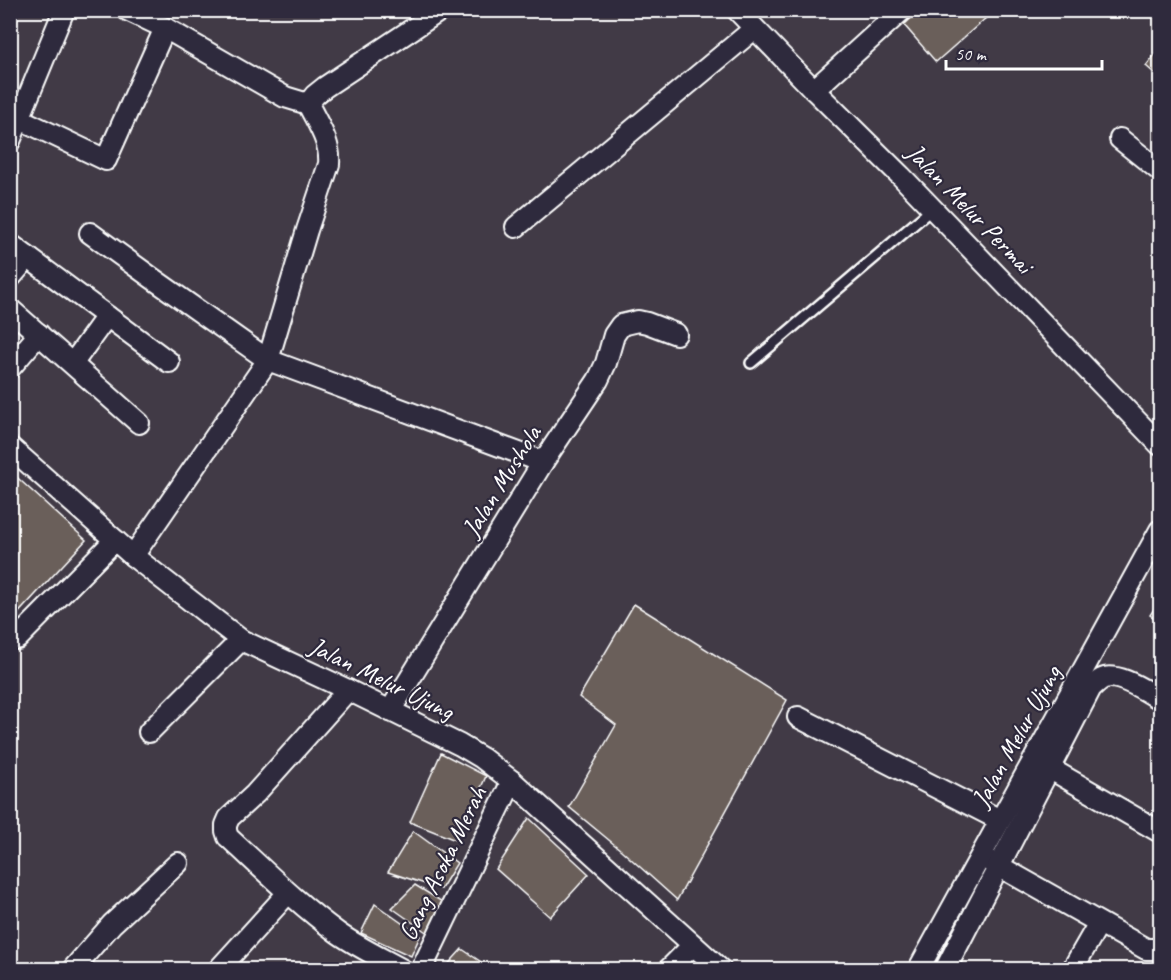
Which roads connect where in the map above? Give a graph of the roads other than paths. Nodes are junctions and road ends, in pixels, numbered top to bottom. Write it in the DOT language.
graph roads {
  1 [pos="64,10"];
  2 [pos="127,10"];
  3 [pos="441,10"];
  4 [pos="902,10"];
  5 [pos="738,11"];
  6 [pos="165,28"];
  7 [pos="754,29"];
  8 [pos="814,90"];
  9 [pos="308,104"];
  10 [pos="20,119"];
  11 [pos="1120,140"];
  12 [pos="10,141"];
  13 [pos="1161,171"];
  14 [pos="933,208"];
  15 [pos="516,227"];
  16 [pos="90,233"];
  17 [pos="10,244"];
  18 [pos="28,257"];
  19 [pos="10,278"];
  20 [pos="10,309"];
  21 [pos="107,316"];
  22 [pos="39,334"];
  23 [pos="676,334"];
  24 [pos="268,360"];
  25 [pos="169,362"];
  26 [pos="73,363"];
  27 [pos="751,363"];
  28 [pos="10,368"];
  29 [pos="139,423"];
  30 [pos="1161,445"];
  31 [pos="10,447"];
  32 [pos="543,462"];
  33 [pos="1161,530"];
  34 [pos="115,540"];
  35 [pos="133,556"];
  36 [pos="17,639"];
  37 [pos="241,640"];
  38 [pos="348,690"];
  39 [pos="1161,699"];
  40 [pos="390,711"];
  41 [pos="798,717"];
  42 [pos="149,732"];
  43 [pos="1048,768"];
  44 [pos="512,781"];
  45 [pos="1000,820"];
  46 [pos="1161,832"];
  47 [pos="989,861"];
  48 [pos="178,863"];
  49 [pos="288,893"];
  50 [pos="1099,923"];
  51 [pos="693,945"];
  52 [pos="1161,946"];
  53 [pos="72,969"];
  54 [pos="218,969"];
  55 [pos="403,969"];
  56 [pos="421,969"];
  57 [pos="668,969"];
  58 [pos="721,969"];
  59 [pos="918,969"];
  60 [pos="945,969"];
  61 [pos="1072,969"];
  1 -- 10 [label="street"];
  2 -- 6 [label="street"];
  3 -- 9 [label="street"];
  4 -- 8 [label="street"];
  5 -- 7 [label="street, Jalan Melur Permai"];
  6 -- 9 [label="street"];
  6 -- 10 [label="street"];
  7 -- 8 [label="street, Jalan Melur Permai"];
  7 -- 15 [label="street"];
  8 -- 14 [label="street, Jalan Melur Permai"];
  9 -- 24 [label="street"];
  10 -- 12 [label="street"];
  11 -- 13 [label="street"];
  14 -- 27 [label="lane"];
  14 -- 30 [label="street, Jalan Melur Permai"];
  16 -- 24 [label="street"];
  17 -- 18 [label="street"];
  18 -- 19 [label="street"];
  18 -- 21 [label="street"];
  20 -- 22 [label="street"];
  21 -- 25 [label="street"];
  21 -- 26 [label="street"];
  22 -- 26 [label="street"];
  22 -- 28 [label="street"];
  23 -- 32 [label="street, Jalan Mushola"];
  24 -- 32 [label="street"];
  24 -- 35 [label="street"];
  26 -- 29 [label="street"];
  31 -- 34 [label="street, Jalan Melur Ujung"];
  32 -- 40 [label="street, Jalan Mushola"];
  33 -- 45 [label="street, Jalan Melur Ujung"];
  34 -- 35 [label="street, Jalan Melur Ujung"];
  34 -- 36 [label="street"];
  35 -- 37 [label="street, Jalan Melur Ujung"];
  37 -- 38 [label="street, Jalan Melur Ujung"];
  37 -- 42 [label="street"];
  38 -- 40 [label="street, Jalan Melur Ujung"];
  38 -- 49 [label="street"];
  39 -- 43 [label="street"];
  40 -- 44 [label="street, Jalan Melur Ujung"];
  41 -- 45 [label="street"];
  43 -- 46 [label="street"];
  43 -- 47 [label="street"];
  44 -- 51 [label="street, Jalan Melur Ujung"];
  44 -- 56 [label="street, Gang Asoka Merah"];
  45 -- 47 [label="street, Jalan Melur Ujung"];
  47 -- 50 [label="street"];
  47 -- 59 [label="street, Jalan Melur Ujung"];
  47 -- 60 [label="street"];
  48 -- 53 [label="street"];
  49 -- 54 [label="street"];
  49 -- 55 [label="street"];
  50 -- 52 [label="street"];
  50 -- 61 [label="street"];
  51 -- 57 [label="street"];
  51 -- 58 [label="street, Jalan Melur Ujung"];
}
